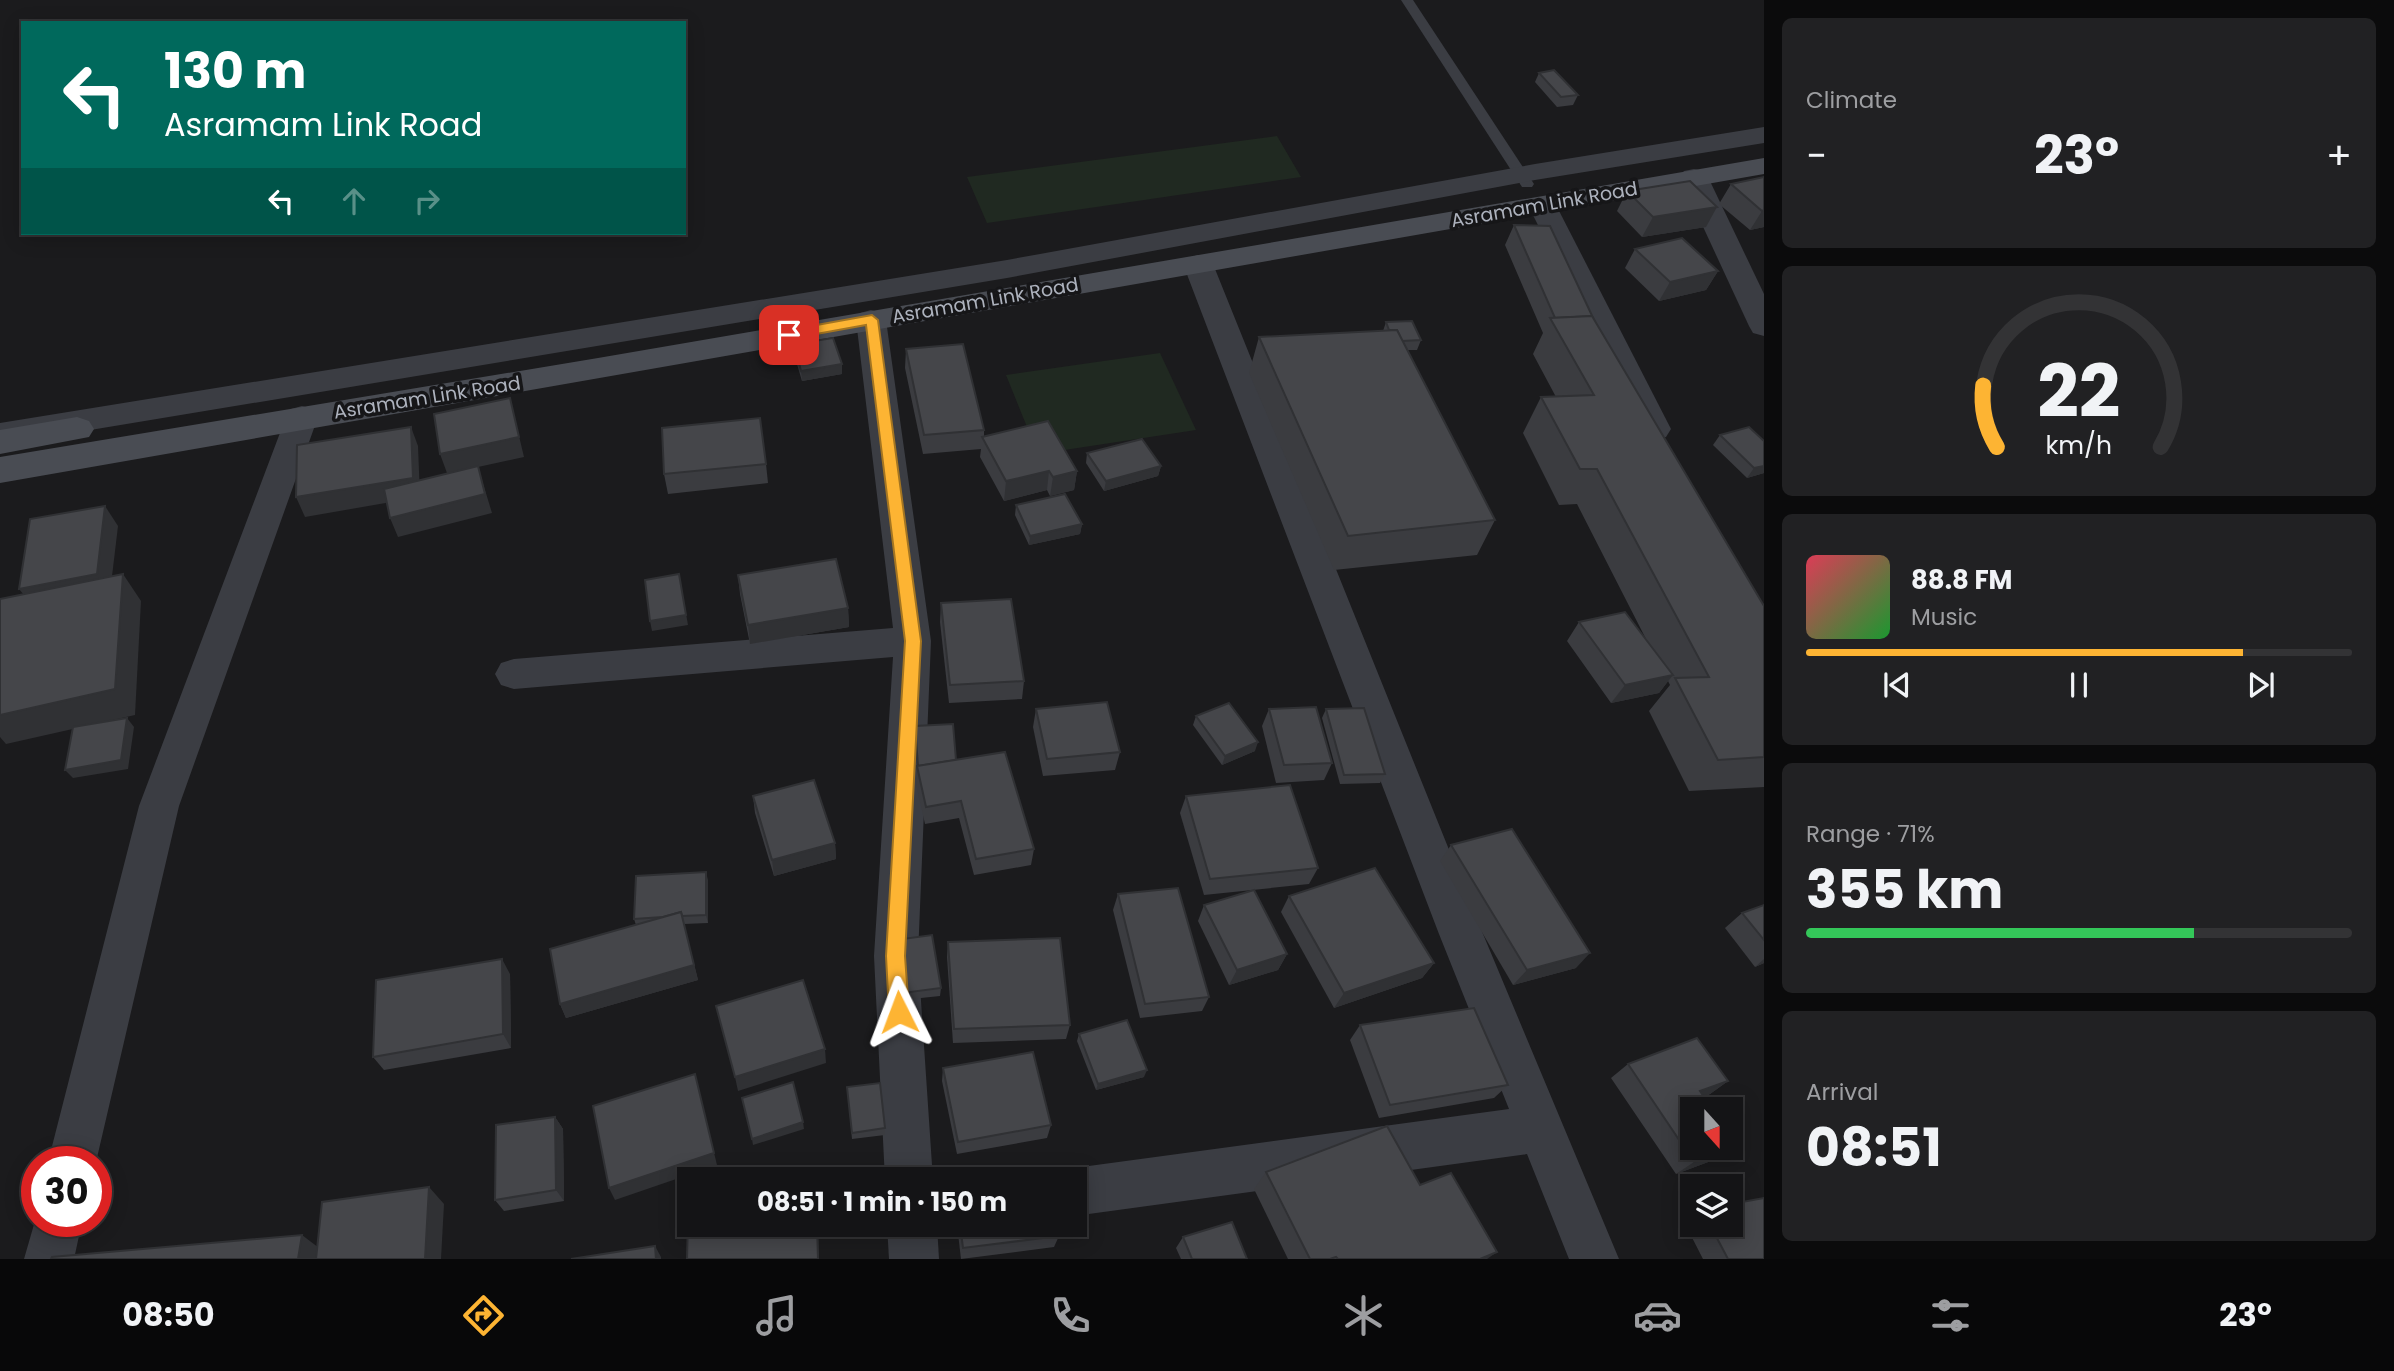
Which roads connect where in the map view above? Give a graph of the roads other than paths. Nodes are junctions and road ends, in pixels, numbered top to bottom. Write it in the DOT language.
graph roads {
  1 [pos="1407,0"];
  2 [pos="1764,135"];
  3 [pos="1764,144"];
  4 [pos="1764,166"];
  5 [pos="1694,177"];
  6 [pos="1534,195"];
  7 [pos="1198,264"];
  8 [pos="872,320"];
  9 [pos="1764,326"];
  10 [pos="303,418"];
  11 [pos="0,434"];
  12 [pos="0,442"];
  13 [pos="1665,450"];
  14 [pos="0,470"];
  15 [pos="913,641"];
  16 [pos="514,674"];
  17 [pos="1541,1128"];
  18 [pos="76,1146"];
  19 [pos="908,1167"];
  20 [pos="1087,1190"];
  21 [pos="54,1237"];
  22 [pos="913,1237"];
  23 [pos="48,1259"];
  24 [pos="914,1259"];
  25 [pos="1594,1259"];
  1 -- 6 [label="lane"];
  2 -- 11 [label="street"];
  3 -- 6 [label="main road, Asramam Link Road"];
  4 -- 5 [label="main road, Asramam Link Road"];
  5 -- 6 [label="main road, Asramam Link Road"];
  5 -- 9 [label="street"];
  6 -- 7 [label="main road, Asramam Link Road"];
  6 -- 12 [label="main road, Asramam Link Road"];
  6 -- 13 [label="street"];
  7 -- 8 [label="main road, Asramam Link Road"];
  7 -- 17 [label="street"];
  8 -- 10 [label="main road, Asramam Link Road"];
  8 -- 15 [label="street"];
  10 -- 14 [label="main road, Asramam Link Road"];
  10 -- 18 [label="street"];
  15 -- 16 [label="street"];
  15 -- 19 [label="street"];
  17 -- 20 [label="street"];
  17 -- 25 [label="street"];
  21 -- 23 [label="street"];
  22 -- 24 [label="street"];
}
